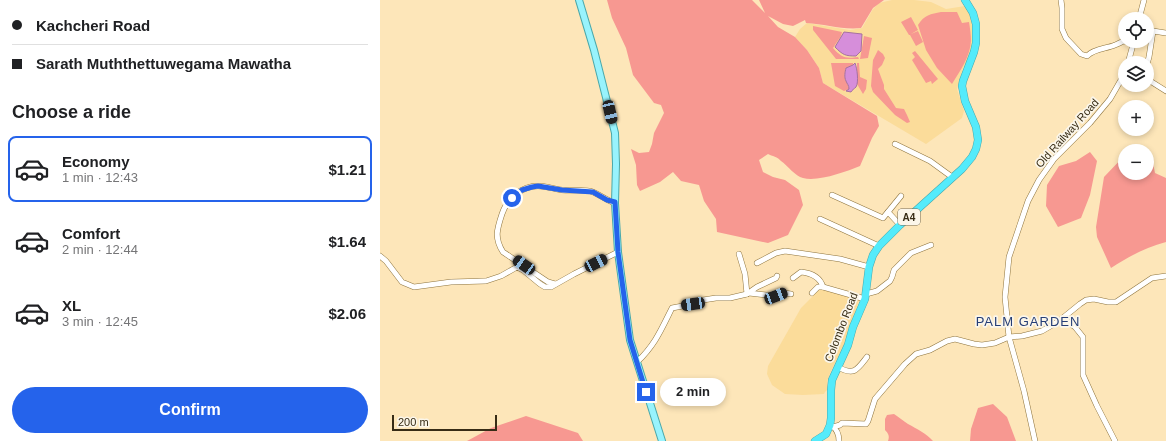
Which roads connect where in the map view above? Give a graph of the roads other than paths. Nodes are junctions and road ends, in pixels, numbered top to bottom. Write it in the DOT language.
graph roads {
  1 [pos="579,0"];
  2 [pos="965,0"];
  3 [pos="1061,0"];
  4 [pos="1144,0"];
  5 [pos="1141,12"];
  6 [pos="1154,31"];
  7 [pos="1166,33"];
  8 [pos="1118,44"];
  9 [pos="1154,83"];
  10 [pos="1118,85"];
  11 [pos="1166,91"];
  12 [pos="895,144"];
  13 [pos="952,177"];
  14 [pos="832,195"];
  15 [pos="901,196"];
  16 [pos="615,202"];
  17 [pos="888,212"];
  18 [pos="820,219"];
  19 [pos="900,225"];
  20 [pos="931,245"];
  21 [pos="879,246"];
  22 [pos="618,252"];
  23 [pos="739,254"];
  24 [pos="380,256"];
  25 [pos="757,263"];
  26 [pos="869,267"];
  27 [pos="777,276"];
  28 [pos="1166,276"];
  29 [pos="793,278"];
  30 [pos="555,284"];
  31 [pos="823,287"];
  32 [pos="812,293"];
  33 [pos="748,294"];
  34 [pos="791,294"];
  35 [pos="866,296"];
  36 [pos="1064,318"];
  37 [pos="1009,337"];
  38 [pos="867,357"];
  39 [pos="637,362"];
  40 [pos="838,367"];
  41 [pos="832,426"];
  42 [pos="662,441"];
  43 [pos="815,441"];
  44 [pos="839,441"];
  45 [pos="1035,441"];
  46 [pos="1115,441"];
  1 -- 16 [label="main road"];
  2 -- 13 [label="highway, Colombo Road / A4"];
  3 -- 8 [label="street"];
  4 -- 5 [label="street"];
  6 -- 7 [label="street"];
  9 -- 11 [label="street"];
  10 -- 37 [label="street, Old Railway Road"];
  12 -- 13 [label="street"];
  13 -- 19 [label="highway, Colombo Road / A4"];
  14 -- 17 [label="street"];
  15 -- 17 [label="street"];
  16 -- 22 [label="main road"];
  16 -- 30 [label="street"];
  17 -- 19 [label="street"];
  18 -- 21 [label="street"];
  19 -- 21 [label="highway, Colombo Road / A4"];
  20 -- 35 [label="street"];
  21 -- 26 [label="highway, Colombo Road / A4"];
  22 -- 30 [label="street"];
  22 -- 39 [label="main road"];
  23 -- 33 [label="street"];
  24 -- 30 [label="street"];
  25 -- 26 [label="street"];
  26 -- 35 [label="highway, Colombo Road / A4"];
  27 -- 33 [label="street"];
  28 -- 36 [label="street"];
  29 -- 31 [label="street"];
  31 -- 32 [label="street"];
  31 -- 35 [label="street"];
  33 -- 34 [label="street"];
  33 -- 39 [label="street"];
  35 -- 40 [label="highway, Colombo Road / A4"];
  36 -- 37 [label="street"];
  36 -- 46 [label="street"];
  37 -- 41 [label="street"];
  37 -- 45 [label="street, Old Railway Road"];
  38 -- 40 [label="street"];
  39 -- 42 [label="main road"];
  40 -- 41 [label="highway, Colombo Road / A4"];
  41 -- 43 [label="highway"];
  41 -- 44 [label="street"];
}
